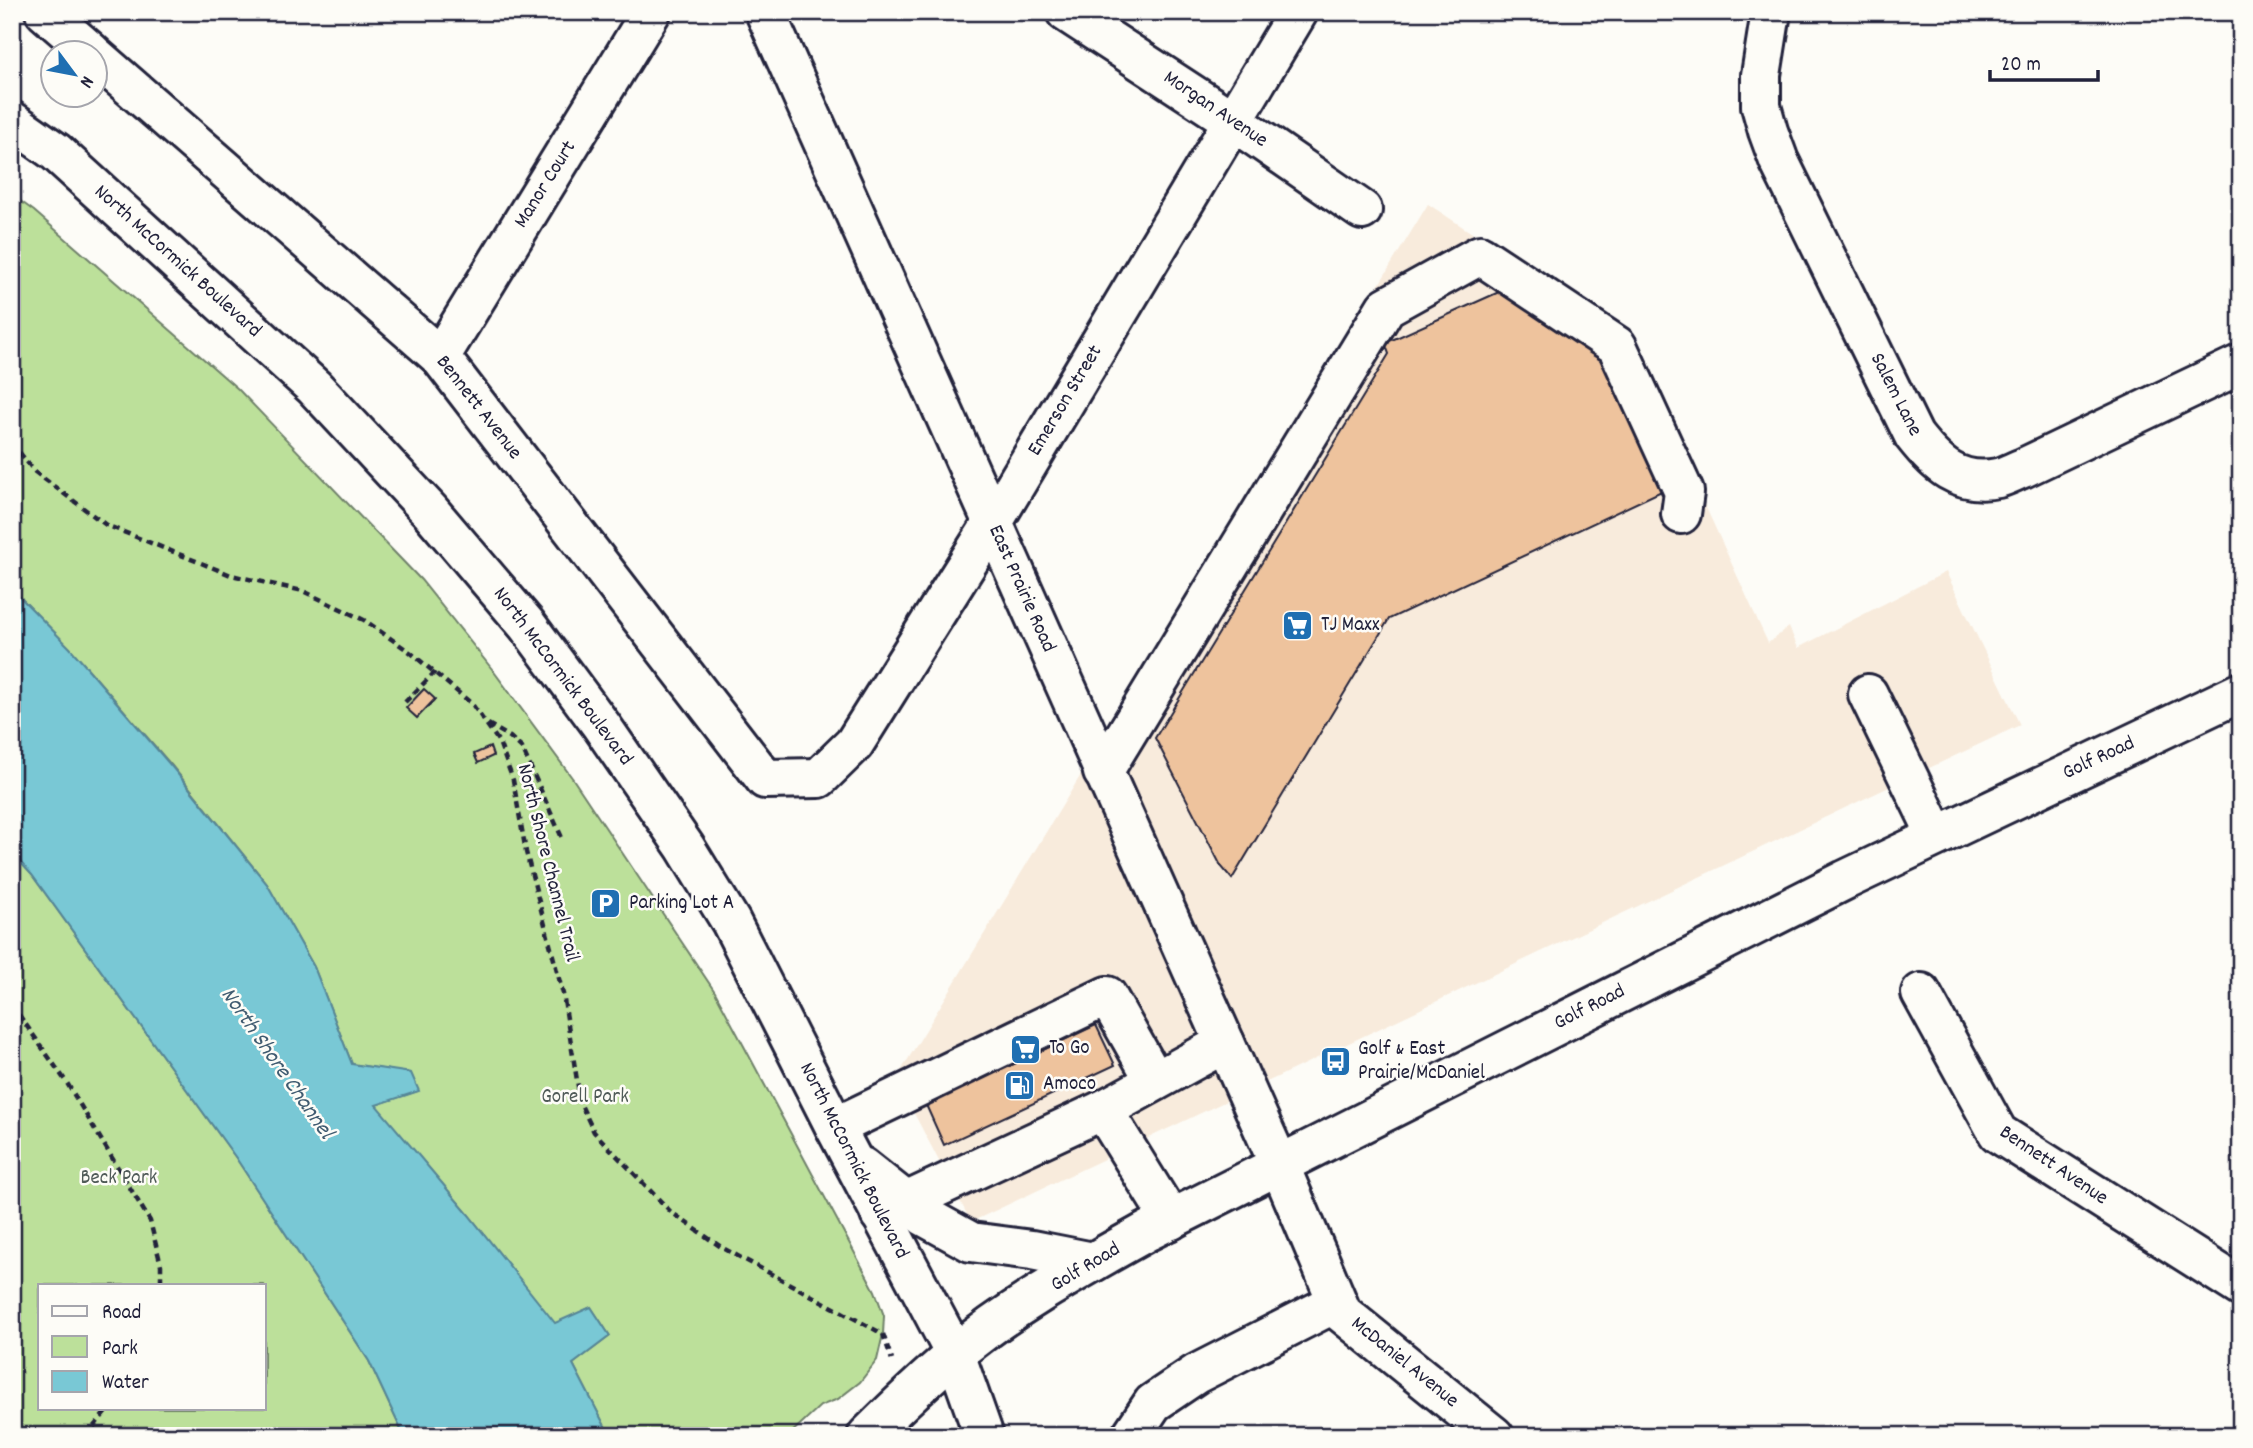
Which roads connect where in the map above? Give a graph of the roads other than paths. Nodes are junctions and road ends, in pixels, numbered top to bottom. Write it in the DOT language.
graph roads {
  1 [pos="45,12"];
  2 [pos="765,12"];
  3 [pos="1066,12"];
  4 [pos="1298,12"];
  5 [pos="1771,12"];
  6 [pos="648,13"];
  7 [pos="75,38"];
  8 [pos="108,67"];
  9 [pos="12,121"];
  10 [pos="1233,121"];
  11 [pos="1362,210"];
  12 [pos="440,357"];
  13 [pos="2241,364"];
  14 [pos="1681,514"];
  15 [pos="992,524"];
  16 [pos="2241,692"];
  17 [pos="1868,694"];
  18 [pos="1103,772"];
  19 [pos="818,778"];
  20 [pos="1937,836"];
  21 [pos="1921,993"];
  22 [pos="1225,1043"];
  23 [pos="1156,1081"];
  24 [pos="1103,1111"];
  25 [pos="844,1143"];
  26 [pos="1279,1164"];
  27 [pos="892,1207"];
  28 [pos="1171,1220"];
  29 [pos="1093,1262"];
  30 [pos="2241,1287"];
  31 [pos="1337,1302"];
  32 [pos="955,1354"];
  33 [pos="867,1436"];
  34 [pos="984,1436"];
  35 [pos="1131,1436"];
  36 [pos="1494,1436"];
  1 -- 7 [label="street, Bennett Avenue"];
  2 -- 15 [label="street, East Prairie Road"];
  3 -- 10 [label="street, Morgan Avenue"];
  4 -- 10 [label="street, Emerson Street"];
  5 -- 13 [label="street, Salem Lane"];
  6 -- 12 [label="street, Manor Court"];
  8 -- 12 [label="street, Bennett Avenue"];
  9 -- 25 [label="street, North McCormick Boulevard"];
  10 -- 11 [label="street, Morgan Avenue"];
  10 -- 15 [label="street, Emerson Street"];
  12 -- 19 [label="street, Bennett Avenue"];
  14 -- 18 [label="street"];
  15 -- 18 [label="street, East Prairie Road"];
  15 -- 19 [label="street, Emerson Street"];
  16 -- 20 [label="street, Golf Road"];
  17 -- 20 [label="street"];
  18 -- 22 [label="street, East Prairie Road"];
  20 -- 26 [label="street, Golf Road"];
  21 -- 30 [label="street, Bennett Avenue"];
  22 -- 23 [label="street"];
  22 -- 26 [label="street, East Prairie Road"];
  23 -- 24 [label="street"];
  23 -- 25 [label="street"];
  24 -- 27 [label="street"];
  24 -- 28 [label="street"];
  25 -- 27 [label="street"];
  26 -- 28 [label="street, Golf Road"];
  26 -- 31 [label="street, McDaniel Avenue"];
  27 -- 29 [label="street"];
  27 -- 32 [label="street, North McCormick Boulevard"];
  28 -- 29 [label="street, Golf Road"];
  29 -- 32 [label="street, Golf Road"];
  31 -- 35 [label="street"];
  31 -- 36 [label="street, McDaniel Avenue"];
  32 -- 33 [label="street"];
  32 -- 34 [label="street, North McCormick Boulevard"];
}
